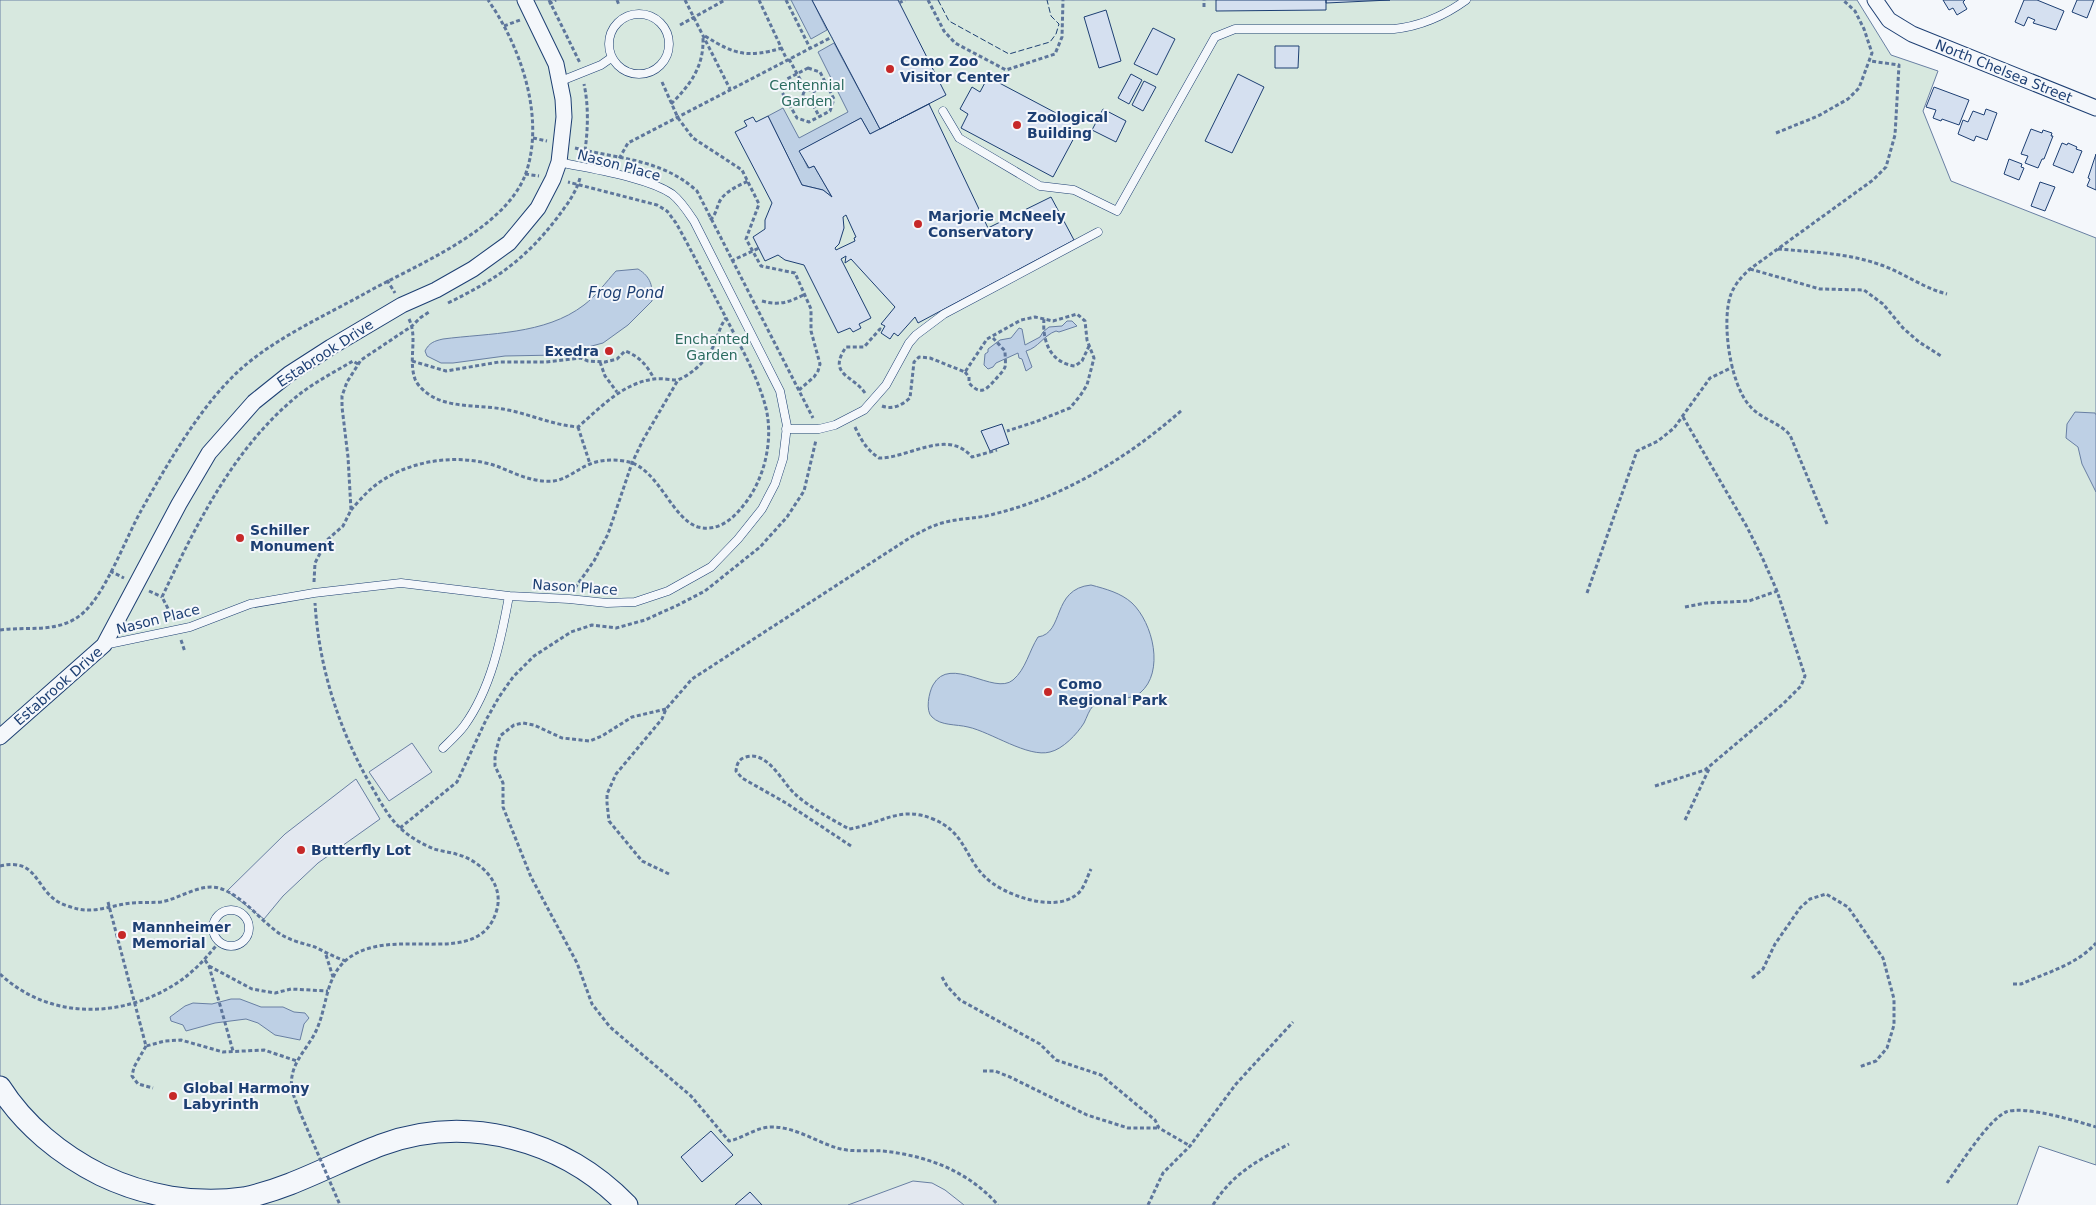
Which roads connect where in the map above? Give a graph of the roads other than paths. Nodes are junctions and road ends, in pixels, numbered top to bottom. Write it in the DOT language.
graph roads {
  1 [pos="525,0"];
  2 [pos="1466,0"];
  3 [pos="1875,0"];
  4 [pos="611,58"];
  5 [pos="561,81"];
  6 [pos="2096,108"];
  7 [pos="942,111"];
  8 [pos="559,162"];
  9 [pos="1098,232"];
  10 [pos="786,429"];
  11 [pos="508,596"];
  12 [pos="104,645"];
  13 [pos="0,737"];
  14 [pos="442,748"];
  15 [pos="220,941"];
  16 [pos="0,1087"];
  17 [pos="627,1205"];
  1 -- 5 [label="street, Estabrook Drive"];
  2 -- 7 [label="lane"];
  3 -- 6 [label="street, North Chelsea Street"];
  4 -- 4 [label="lane"];
  4 -- 5 [label="lane"];
  5 -- 8 [label="street, Estabrook Drive"];
  8 -- 10 [label="lane, Nason Place"];
  8 -- 12 [label="street, Estabrook Drive"];
  9 -- 10 [label="lane"];
  10 -- 11 [label="lane, Nason Place"];
  11 -- 12 [label="lane, Nason Place"];
  11 -- 14 [label="lane"];
  12 -- 13 [label="street, Estabrook Drive"];
  15 -- 15 [label="lane"];
  16 -- 17 [label="main road"];
}
